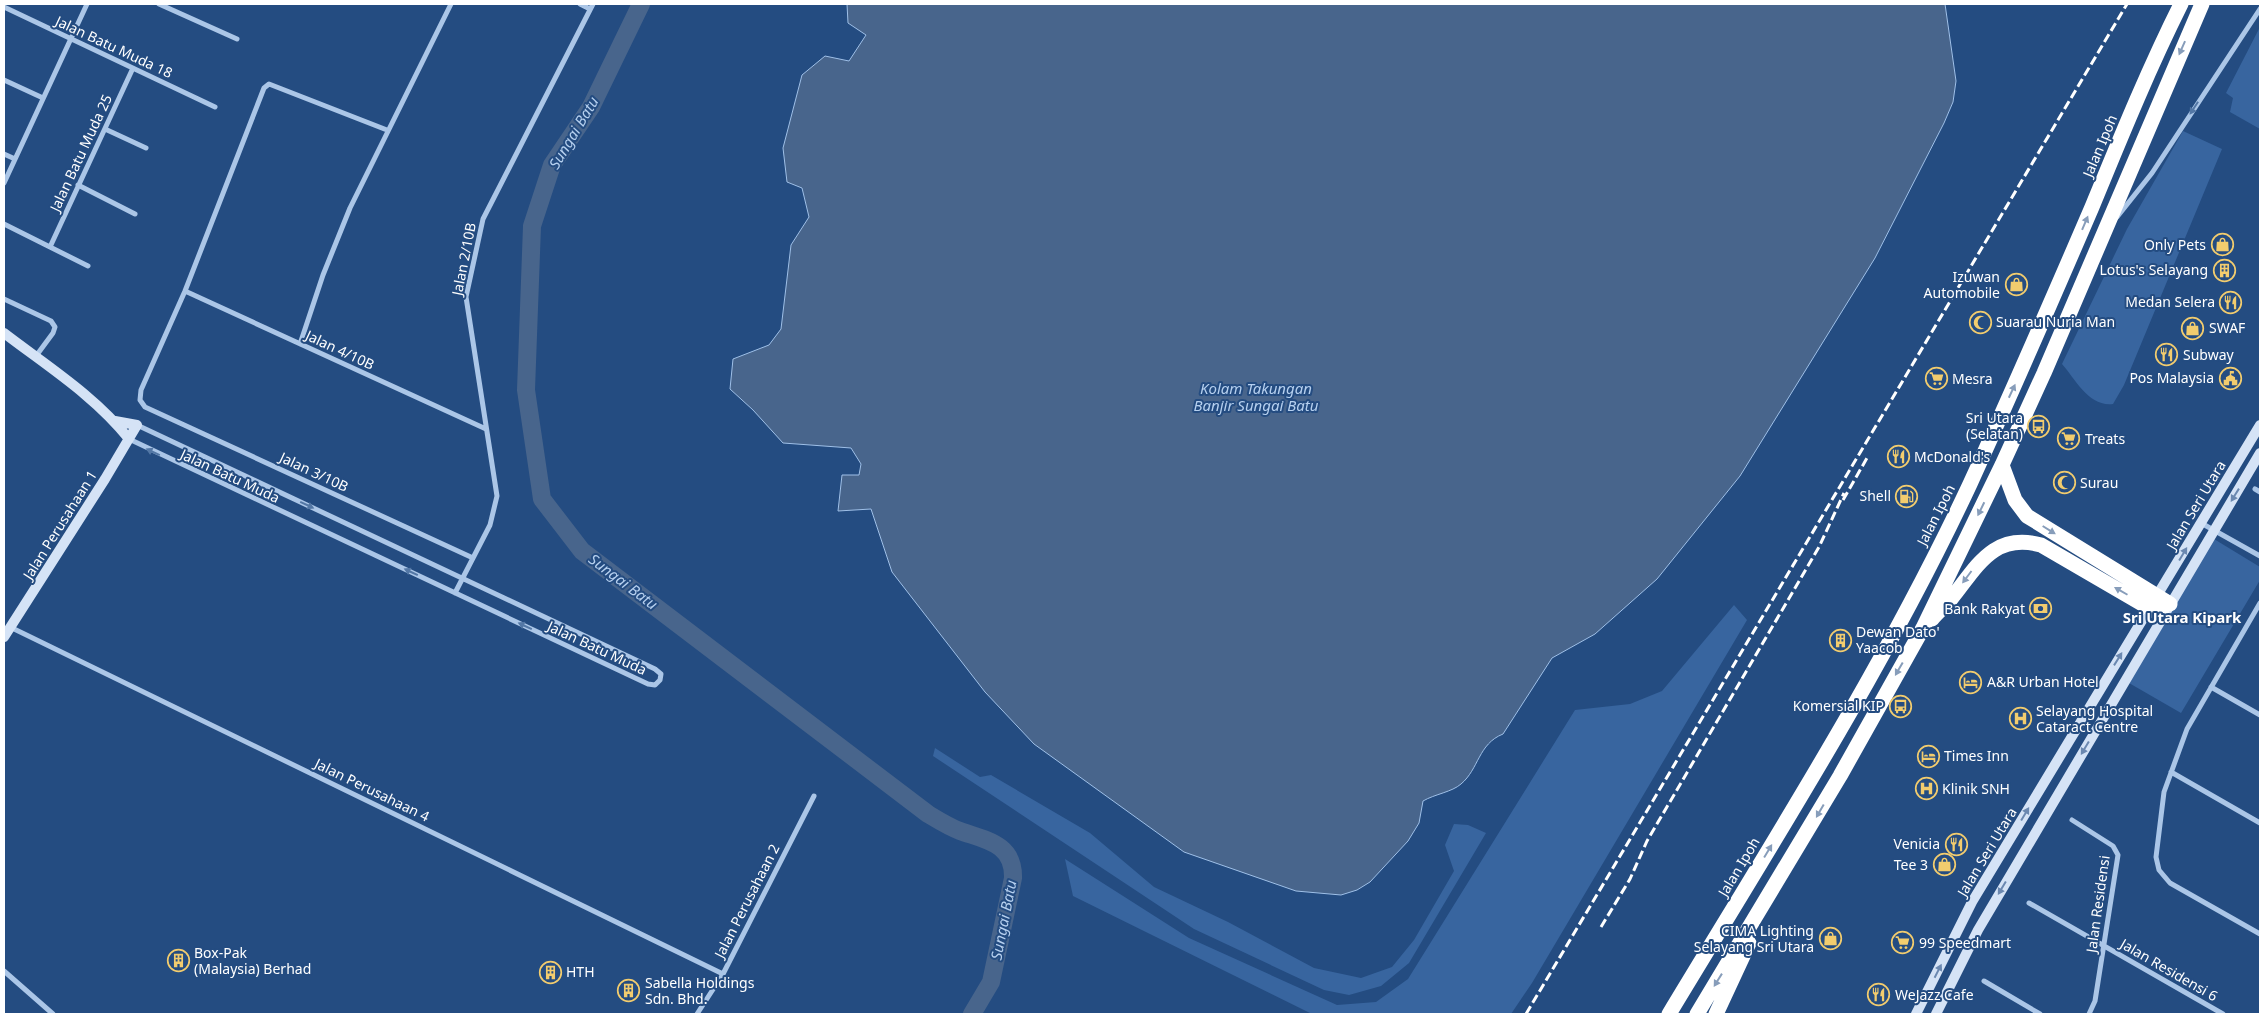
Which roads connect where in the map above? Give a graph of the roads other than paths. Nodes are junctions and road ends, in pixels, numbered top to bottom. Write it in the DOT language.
graph roads {
  1 [pos="14,4"];
  2 [pos="87,4"];
  3 [pos="159,4"];
  4 [pos="451,4"];
  5 [pos="580,4"];
  6 [pos="2181,4"];
  7 [pos="2202,4"];
  8 [pos="592,6"];
  9 [pos="4,7"];
  10 [pos="2260,9"];
  11 [pos="11,11"];
  12 [pos="71,39"];
  13 [pos="237,39"];
  14 [pos="133,68"];
  15 [pos="4,80"];
  16 [pos="43,98"];
  17 [pos="215,107"];
  18 [pos="105,130"];
  19 [pos="387,130"];
  20 [pos="146,148"];
  21 [pos="4,154"];
  22 [pos="15,159"];
  23 [pos="4,183"];
  24 [pos="78,186"];
  25 [pos="135,214"];
  26 [pos="4,224"];
  27 [pos="2099,239"];
  28 [pos="50,247"];
  29 [pos="88,266"];
  30 [pos="185,291"];
  31 [pos="4,299"];
  32 [pos="4,333"];
  33 [pos="300,344"];
  34 [pos="35,357"];
  35 [pos="115,421"];
  36 [pos="136,425"];
  37 [pos="2260,425"];
  38 [pos="486,429"];
  39 [pos="129,439"];
  40 [pos="2260,453"];
  41 [pos="2002,465"];
  42 [pos="2201,523"];
  43 [pos="2214,530"];
  44 [pos="2260,554"];
  45 [pos="473,558"];
  46 [pos="463,577"];
  47 [pos="455,593"];
  48 [pos="2260,604"];
  49 [pos="2160,606"];
  50 [pos="10,627"];
  51 [pos="1923,628"];
  52 [pos="4,638"];
  53 [pos="2211,687"];
  54 [pos="2260,716"];
  55 [pos="2171,772"];
  56 [pos="814,796"];
  57 [pos="2072,820"];
  58 [pos="2260,823"];
  59 [pos="1742,893"];
  60 [pos="2029,903"];
  61 [pos="1764,905"];
  62 [pos="2260,934"];
  63 [pos="2104,946"];
  64 [pos="4,971"];
  65 [pos="723,974"];
  66 [pos="1984,981"];
  67 [pos="1721,1013"];
  68 [pos="52,1014"];
  69 [pos="698,1014"];
  70 [pos="1660,1014"];
  71 [pos="1669,1014"];
  72 [pos="1697,1014"];
  73 [pos="1916,1014"];
  74 [pos="1936,1014"];
  75 [pos="2040,1014"];
  76 [pos="2088,1014"];
  77 [pos="2223,1014"];
  1 -- 11 [label="street"];
  2 -- 12 [label="street"];
  3 -- 13 [label="street"];
  4 -- 19 [label="street"];
  5 -- 8 [label="street"];
  59 -- 6 [label="highway, Jalan Ipoh, one-way"];
  7 -- 27 [label="highway, one-way"];
  8 -- 38 [label="street, Jalan 2/10B"];
  9 -- 11 [label="street, Jalan Batu Muda 18"];
  10 -- 27 [label="street, one-way"];
  11 -- 12 [label="street, Jalan Batu Muda 18"];
  12 -- 14 [label="street, Jalan Batu Muda 18"];
  12 -- 16 [label="street"];
  14 -- 17 [label="street, Jalan Batu Muda 18"];
  14 -- 18 [label="street, Jalan Batu Muda 25"];
  15 -- 16 [label="street"];
  16 -- 22 [label="street"];
  18 -- 20 [label="street"];
  18 -- 24 [label="street, Jalan Batu Muda 25"];
  19 -- 30 [label="street"];
  19 -- 33 [label="street"];
  21 -- 22 [label="street"];
  22 -- 23 [label="street"];
  24 -- 25 [label="street"];
  24 -- 28 [label="street, Jalan Batu Muda 25"];
  26 -- 28 [label="street"];
  27 -- 41 [label="highway"];
  28 -- 29 [label="street"];
  30 -- 33 [label="street, Jalan 4/10B"];
  30 -- 45 [label="street, Jalan 3/10B"];
  31 -- 34 [label="street"];
  32 -- 34 [label="street"];
  33 -- 38 [label="street, Jalan 4/10B"];
  34 -- 35 [label="street"];
  35 -- 36 [label="street"];
  35 -- 39 [label="street"];
  36 -- 39 [label="street, Jalan Perusahaan 1"];
  36 -- 46 [label="street, Jalan Batu Muda, one-way"];
  37 -- 42 [label="street, Jalan Seri Utara"];
  38 -- 45 [label="street, Jalan 2/10B"];
  47 -- 39 [label="street, Jalan Batu Muda, one-way"];
  39 -- 50 [label="street, Jalan Perusahaan 1"];
  40 -- 43 [label="street, Jalan Seri Utara, one-way"];
  41 -- 49 [label="highway, one-way"];
  41 -- 51 [label="highway, one-way"];
  42 -- 43 [label="street"];
  49 -- 42 [label="street, Jalan Seri Utara, one-way"];
  43 -- 44 [label="street"];
  43 -- 49 [label="street, Jalan Seri Utara"];
  45 -- 46 [label="street, Jalan 2/10B"];
  46 -- 47 [label="street, Jalan 2/10B"];
  46 -- 47 [label="street, Jalan Batu Muda, one-way"];
  48 -- 53 [label="street"];
  49 -- 51 [label="highway, one-way"];
  73 -- 49 [label="street, Jalan Seri Utara, one-way"];
  49 -- 74 [label="street, Jalan Seri Utara, one-way"];
  50 -- 52 [label="street, Jalan Perusahaan 1"];
  50 -- 65 [label="street, Jalan Perusahaan 4"];
  51 -- 61 [label="highway, one-way"];
  53 -- 54 [label="street"];
  53 -- 55 [label="street"];
  55 -- 58 [label="street"];
  55 -- 62 [label="street"];
  56 -- 65 [label="street, Jalan Perusahaan 2"];
  57 -- 63 [label="street, Jalan Residensi"];
  59 -- 70 [label="highway"];
  59 -- 71 [label="highway, Jalan Ipoh"];
  60 -- 63 [label="street, Jalan Residensi 6"];
  61 -- 67 [label="highway"];
  61 -- 72 [label="highway, one-way"];
  63 -- 76 [label="street, Jalan Residensi"];
  63 -- 77 [label="street, Jalan Residensi 6"];
  64 -- 68 [label="street"];
  65 -- 69 [label="street, Jalan Perusahaan 2"];
  66 -- 75 [label="street"];
}
